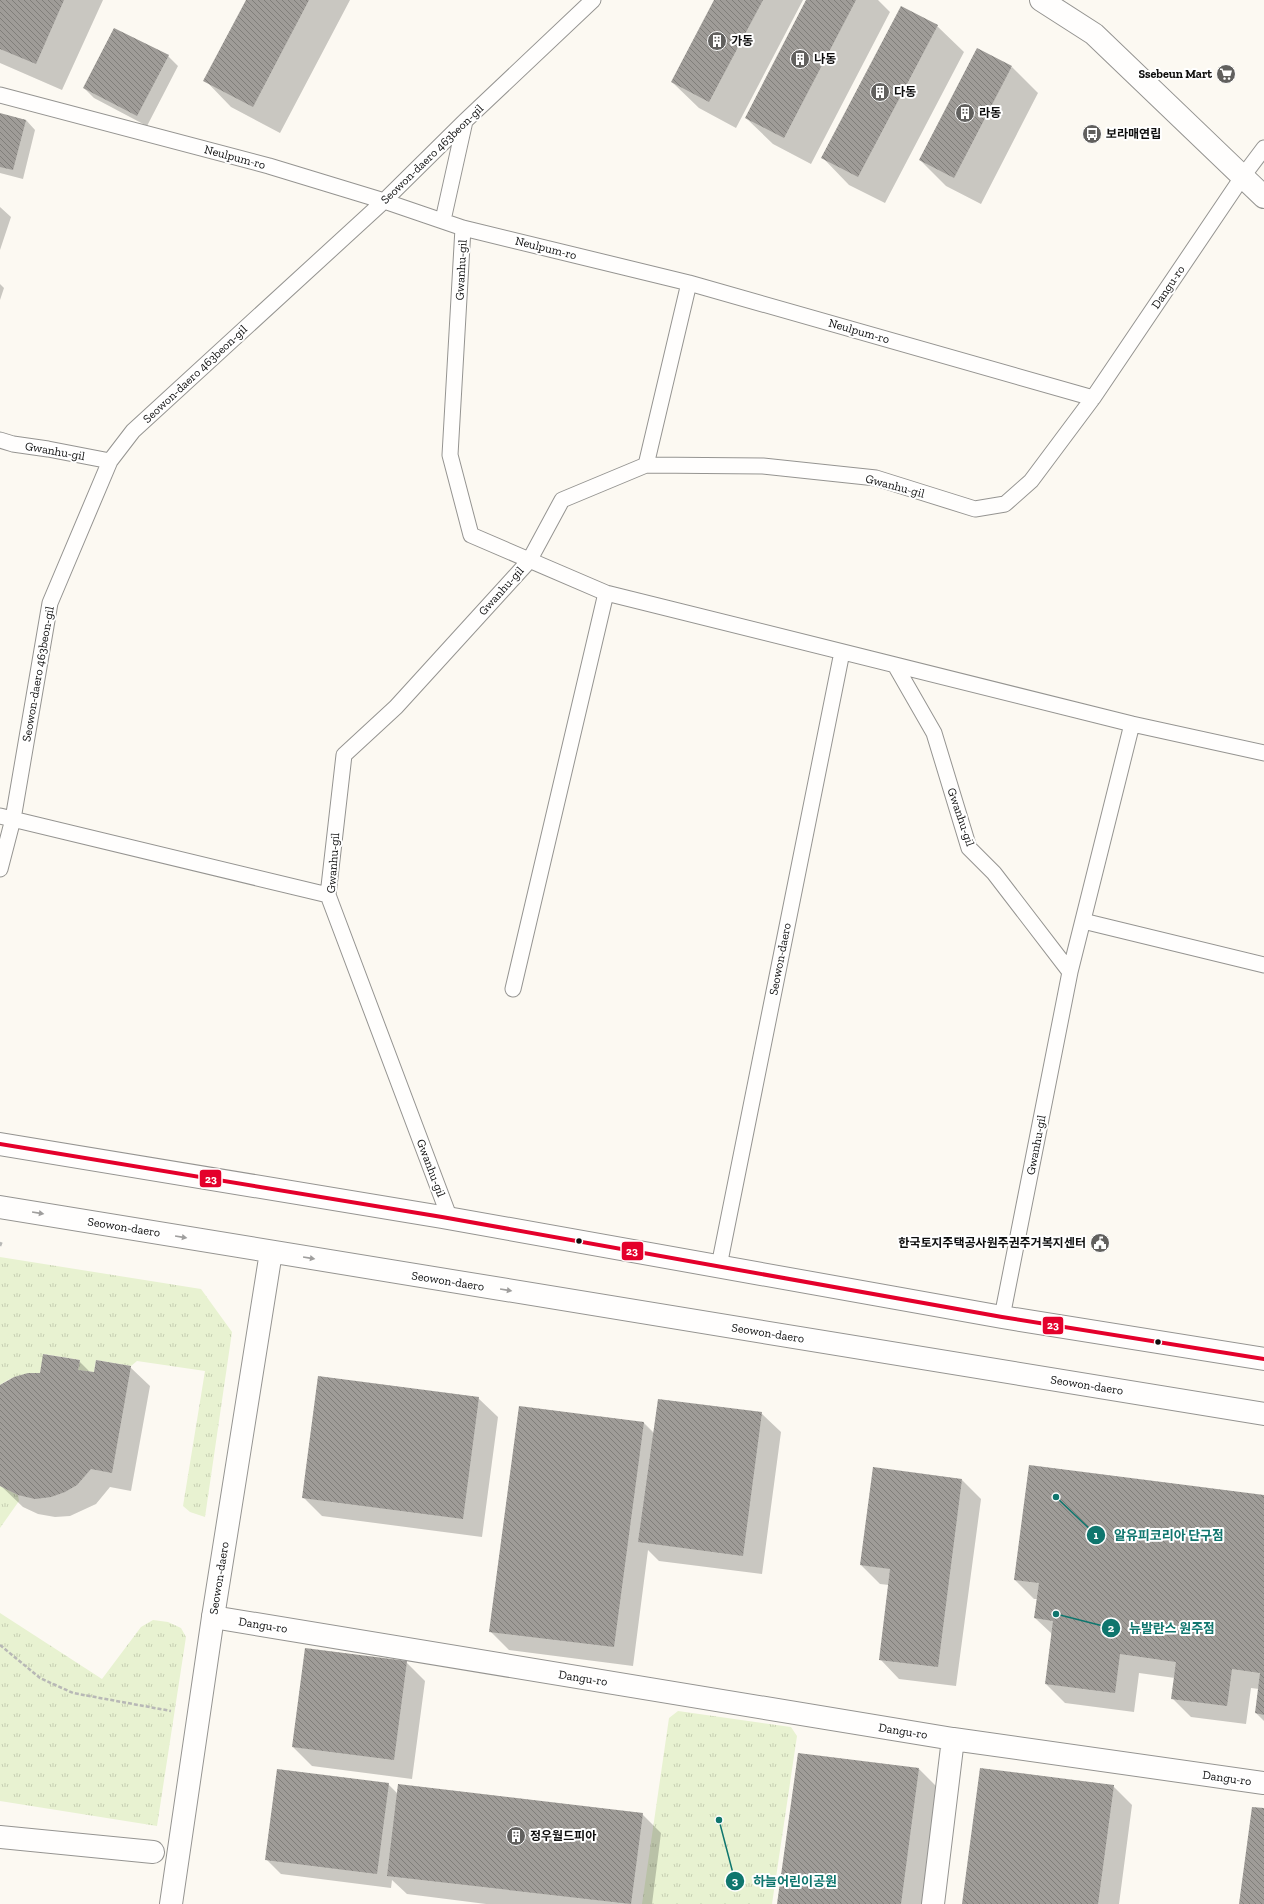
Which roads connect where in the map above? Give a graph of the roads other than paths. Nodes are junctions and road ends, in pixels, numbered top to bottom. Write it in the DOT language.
graph roads {
  1 [pos="594,0"];
  2 [pos="1041,0"];
  3 [pos="0,94"];
  4 [pos="465,121"];
  5 [pos="1264,148"];
  6 [pos="1243,176"];
  7 [pos="1264,197"];
  8 [pos="384,201"];
  9 [pos="443,220"];
  10 [pos="463,228"];
  11 [pos="689,283"];
  12 [pos="1093,398"];
  13 [pos="0,440"];
  14 [pos="110,461"];
  15 [pos="646,465"];
  16 [pos="529,560"];
  17 [pos="606,593"];
  18 [pos="842,652"];
  19 [pos="895,665"];
  20 [pos="1132,724"];
  21 [pos="1264,753"];
  22 [pos="6,818"];
  23 [pos="0,869"];
  24 [pos="328,894"];
  25 [pos="1083,922"];
  26 [pos="1264,965"];
  27 [pos="1070,972"];
  28 [pos="513,989"];
  29 [pos="0,1144"];
  30 [pos="0,1207"];
  31 [pos="450,1219"];
  32 [pos="271,1252"];
  33 [pos="719,1266"];
  34 [pos="1002,1317"];
  35 [pos="1264,1359"];
  36 [pos="1264,1414"];
  37 [pos="213,1617"];
  38 [pos="953,1739"];
  39 [pos="1264,1783"];
  40 [pos="0,1837"];
  41 [pos="153,1852"];
  42 [pos="172,1904"];
  43 [pos="932,1904"];
  1 -- 4 [label="lane, Seowon-daero 463beon-gil"];
  2 -- 6 [label="street"];
  3 -- 8 [label="lane, Neulpum-ro"];
  4 -- 8 [label="lane, Seowon-daero 463beon-gil"];
  4 -- 9 [label="lane"];
  5 -- 6 [label="lane, Dangu-ro"];
  6 -- 7 [label="street"];
  6 -- 12 [label="lane, Dangu-ro"];
  8 -- 9 [label="lane, Neulpum-ro"];
  8 -- 14 [label="lane, Seowon-daero 463beon-gil"];
  9 -- 10 [label="lane, Neulpum-ro"];
  10 -- 11 [label="lane, Neulpum-ro"];
  10 -- 16 [label="lane, Gwanhu-gil"];
  11 -- 12 [label="lane, Neulpum-ro"];
  11 -- 15 [label="lane"];
  12 -- 15 [label="lane, Gwanhu-gil"];
  13 -- 14 [label="lane, Gwanhu-gil"];
  14 -- 22 [label="lane, Seowon-daero 463beon-gil"];
  15 -- 16 [label="lane, Gwanhu-gil"];
  16 -- 17 [label="lane, Gwanhu-gil"];
  16 -- 24 [label="lane, Gwanhu-gil"];
  17 -- 18 [label="lane, Gwanhu-gil"];
  17 -- 28 [label="lane"];
  18 -- 19 [label="lane, Gwanhu-gil"];
  18 -- 33 [label="lane, Seowon-daero"];
  19 -- 20 [label="lane, Gwanhu-gil"];
  19 -- 27 [label="lane, Gwanhu-gil"];
  20 -- 21 [label="lane, Gwanhu-gil"];
  20 -- 25 [label="lane, Gwanhu-gil"];
  22 -- 23 [label="lane, Seowon-daero 463beon-gil"];
  22 -- 24 [label="lane"];
  24 -- 31 [label="lane, Gwanhu-gil"];
  25 -- 26 [label="lane"];
  25 -- 27 [label="lane, Gwanhu-gil"];
  27 -- 34 [label="lane, Gwanhu-gil"];
  29 -- 31 [label="street"];
  30 -- 32 [label="street, Seowon-daero, one-way"];
  31 -- 33 [label="street"];
  32 -- 36 [label="street, Seowon-daero, one-way"];
  32 -- 37 [label="street, Seowon-daero"];
  33 -- 34 [label="street"];
  34 -- 35 [label="street"];
  37 -- 38 [label="street, Dangu-ro"];
  37 -- 42 [label="street, Seowon-daero"];
  38 -- 39 [label="street, Dangu-ro"];
  38 -- 43 [label="street"];
  40 -- 41 [label="street"];
}
